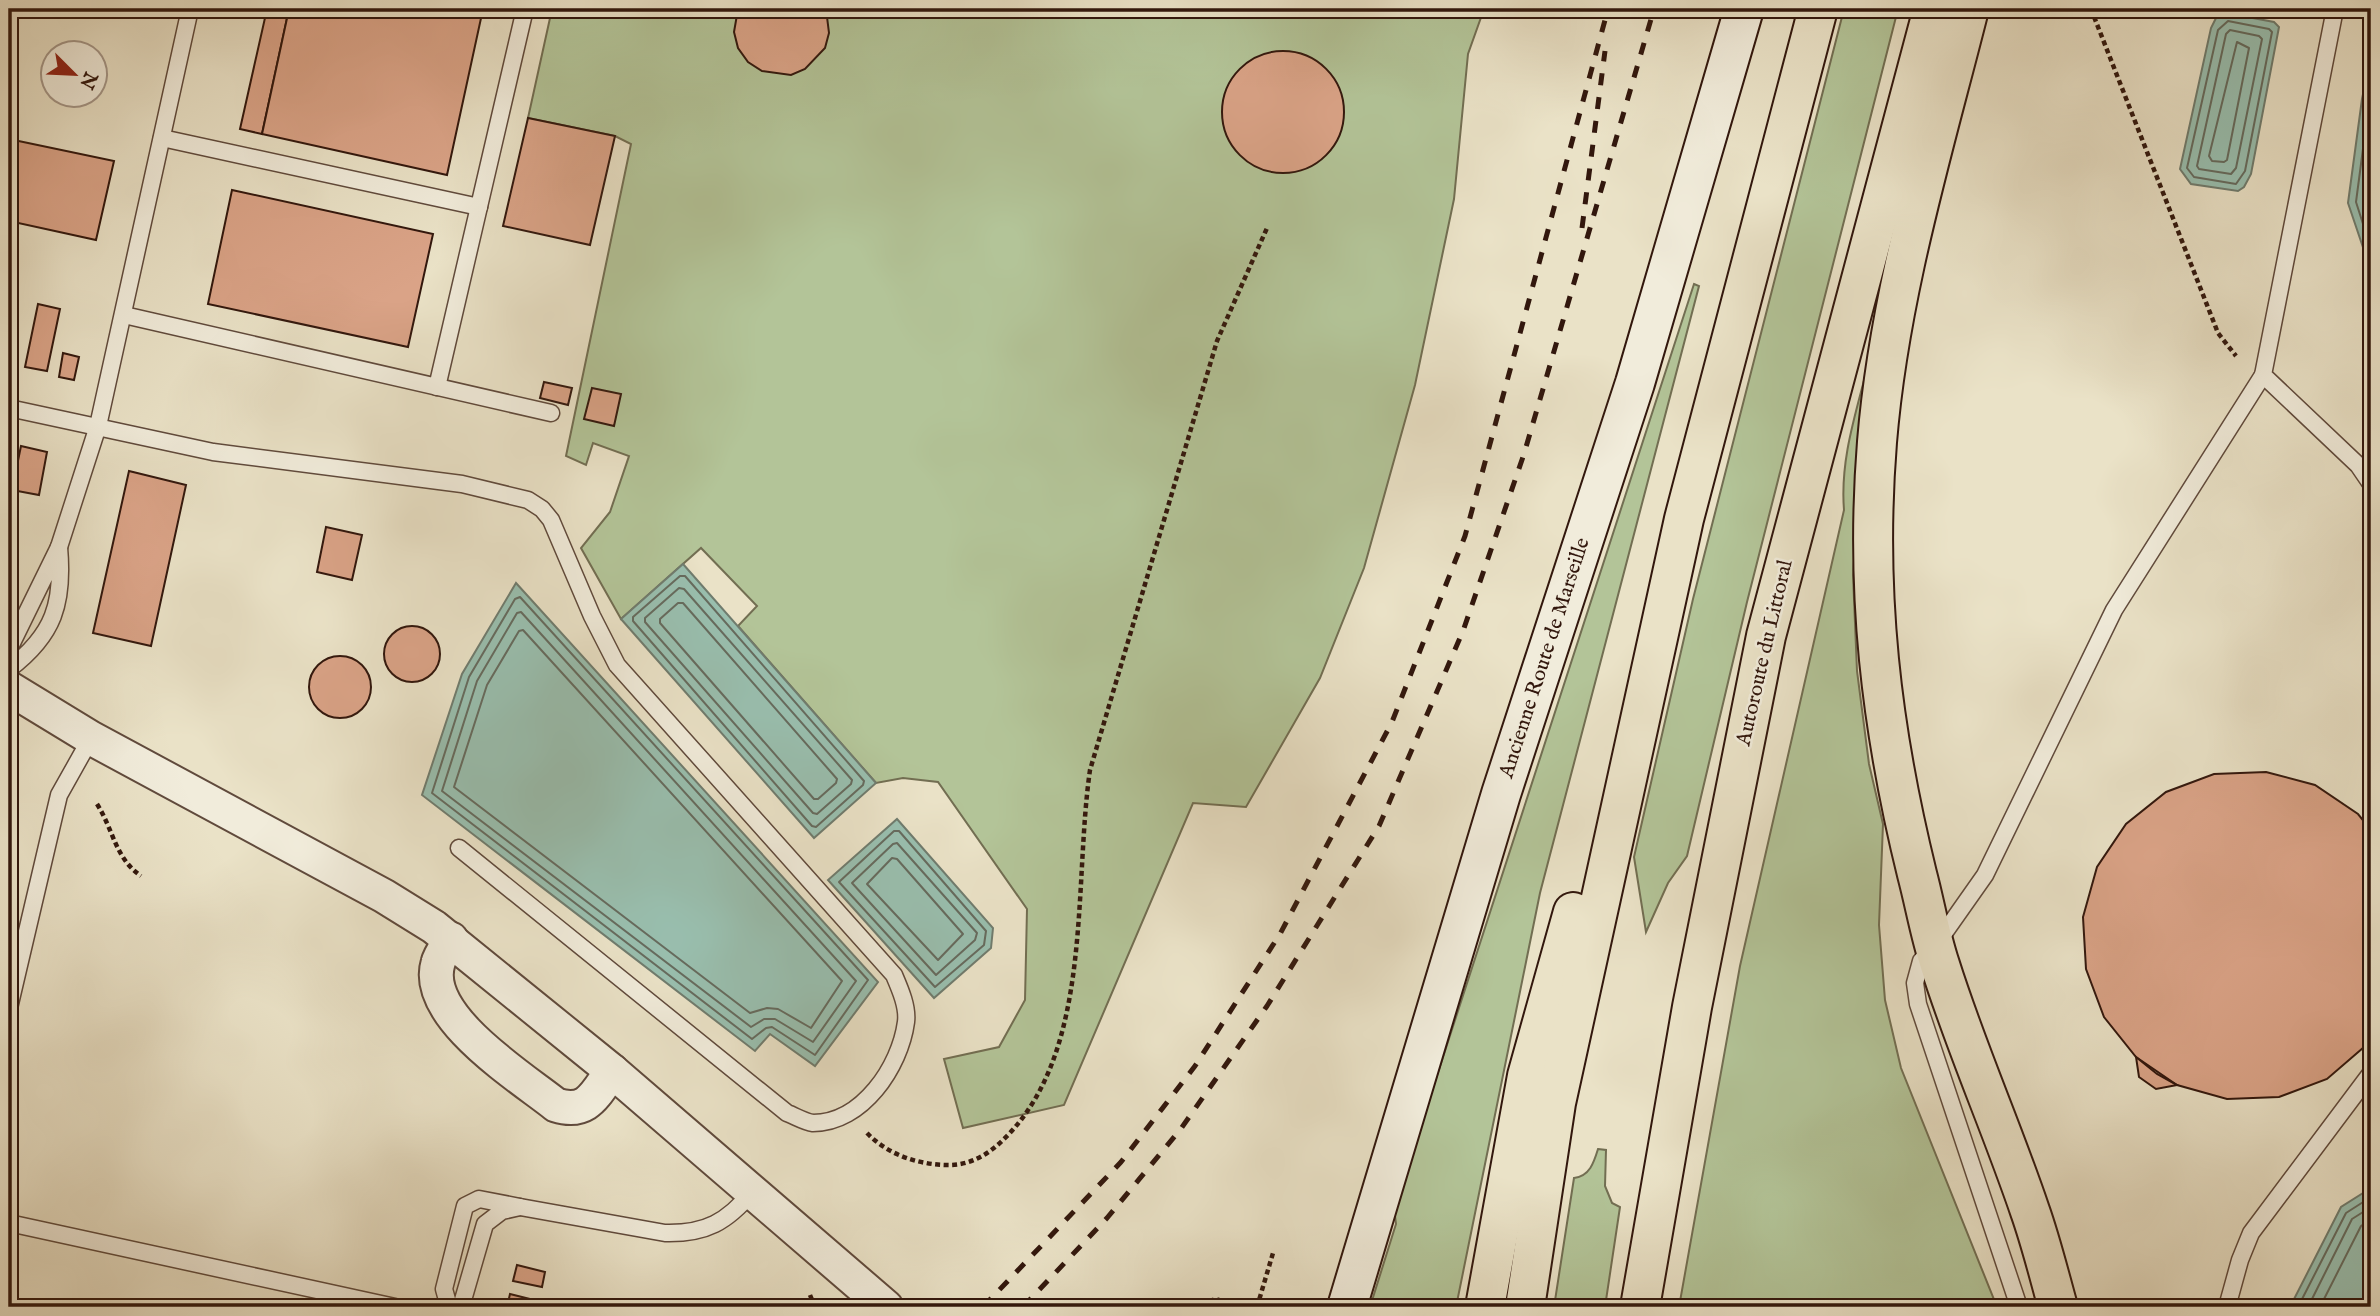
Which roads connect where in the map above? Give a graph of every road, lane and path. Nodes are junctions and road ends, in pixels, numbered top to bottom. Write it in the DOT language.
graph roads {
  1 [pos="190,9"];
  2 [pos="525,9"];
  3 [pos="1744,9"];
  4 [pos="1818,9"];
  5 [pos="1933,9"];
  6 [pos="1969,9"];
  7 [pos="2091,9"];
  8 [pos="2335,9"];
  9 [pos="162,138"];
  10 [pos="479,207"];
  11 [pos="1267,229"];
  12 [pos="124,315"];
  13 [pos="2263,375"];
  14 [pos="438,387"];
  15 [pos="9,408"];
  16 [pos="551,413"];
  17 [pos="98,426"];
  18 [pos="2371,484"];
  19 [pos="1684,519"];
  20 [pos="59,547"];
  21 [pos="9,649"];
  22 [pos="9,669"];
  23 [pos="9,688"];
  24 [pos="91,738"];
  25 [pos="97,804"];
  26 [pos="459,848"];
  27 [pos="141,876"];
  28 [pos="451,939"];
  29 [pos="1935,946"];
  30 [pos="9,1008"];
  31 [pos="611,1071"];
  32 [pos="2371,1073"];
  33 [pos="847,1113"];
  34 [pos="752,1191"];
  35 [pos="520,1207"];
  36 [pos="9,1223"];
  37 [pos="1273,1253"];
  38 [pos="395,1307"];
  39 [pos="449,1307"];
  40 [pos="461,1307"];
  41 [pos="886,1307"];
  42 [pos="1204,1307"];
  43 [pos="1242,1307"];
  44 [pos="1257,1307"];
  45 [pos="1347,1307"];
  46 [pos="1485,1307"];
  47 [pos="1525,1307"];
  48 [pos="1640,1307"];
  49 [pos="2019,1307"];
  50 [pos="2058,1307"];
  51 [pos="2227,1307"];
  1 -- 9 [label="lane"];
  2 -- 10 [label="lane"];
  3 -- 45 [label="street, Ancienne Route de Marseille"];
  4 -- 19 [label="highway"];
  5 -- 48 [label="highway, Autoroute du Littoral"];
  6 -- 29 [label="highway"];
  7 -- 13 [label="path"];
  8 -- 13 [label="lane"];
  9 -- 10 [label="lane"];
  9 -- 12 [label="lane"];
  10 -- 14 [label="lane"];
  11 -- 33 [label="path"];
  12 -- 14 [label="lane"];
  12 -- 17 [label="lane"];
  13 -- 18 [label="lane"];
  13 -- 29 [label="lane"];
  14 -- 16 [label="lane"];
  15 -- 17 [label="lane"];
  17 -- 20 [label="lane"];
  17 -- 33 [label="lane"];
  19 -- 46 [label="highway"];
  19 -- 47 [label="highway"];
  20 -- 21 [label="lane"];
  20 -- 22 [label="lane"];
  23 -- 24 [label="street"];
  24 -- 28 [label="street"];
  24 -- 30 [label="lane"];
  25 -- 27 [label="path"];
  26 -- 33 [label="lane"];
  28 -- 31 [label="street"];
  28 -- 31 [label="street"];
  29 -- 49 [label="lane"];
  29 -- 50 [label="highway"];
  31 -- 34 [label="street"];
  32 -- 51 [label="lane"];
  34 -- 35 [label="lane"];
  34 -- 41 [label="street"];
  35 -- 39 [label="lane"];
  35 -- 40 [label="lane"];
  36 -- 38 [label="lane"];
  37 -- 44 [label="path"];
  42 -- 43 [label="path"];
}
